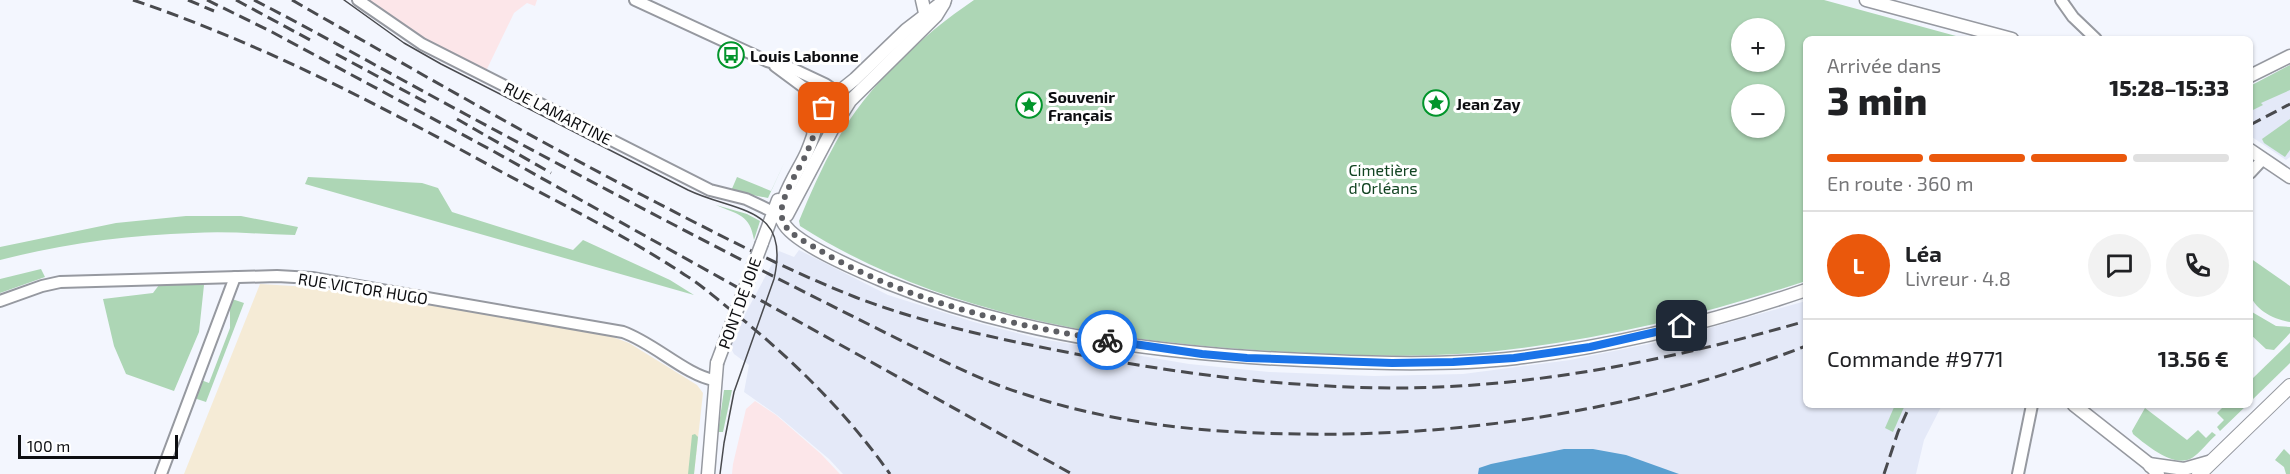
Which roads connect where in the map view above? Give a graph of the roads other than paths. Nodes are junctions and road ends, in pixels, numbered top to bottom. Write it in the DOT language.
graph roads {
  1 [pos="358,0"];
  2 [pos="635,0"];
  3 [pos="922,0"];
  4 [pos="945,0"];
  5 [pos="1866,0"];
  6 [pos="2061,0"];
  7 [pos="925,13"];
  8 [pos="2002,36"];
  9 [pos="2093,36"];
  10 [pos="2290,56"];
  11 [pos="767,61"];
  12 [pos="2253,74"];
  13 [pos="838,92"];
  14 [pos="850,101"];
  15 [pos="824,108"];
  16 [pos="840,117"];
  17 [pos="817,124"];
  18 [pos="2256,154"];
  19 [pos="2290,177"];
  20 [pos="767,209"];
  21 [pos="781,222"];
  22 [pos="764,245"];
  23 [pos="234,277"];
  24 [pos="1803,291"];
  25 [pos="0,301"];
  26 [pos="714,381"];
  27 [pos="2290,386"];
  28 [pos="2031,408"];
  29 [pos="2078,408"];
  30 [pos="2211,468"];
  31 [pos="2151,469"];
  32 [pos="161,474"];
  33 [pos="708,474"];
  34 [pos="2018,474"];
  35 [pos="2158,474"];
  36 [pos="2199,474"];
  1 -- 20 [label="street, RUE LAMARTINE"];
  2 -- 11 [label="street"];
  3 -- 7 [label="street"];
  4 -- 7 [label="street"];
  4 -- 14 [label="street"];
  5 -- 8 [label="street"];
  6 -- 9 [label="street"];
  7 -- 13 [label="street"];
  10 -- 12 [label="street"];
  11 -- 13 [label="street"];
  11 -- 15 [label="street"];
  13 -- 14 [label="street"];
  13 -- 15 [label="street"];
  14 -- 16 [label="street"];
  15 -- 16 [label="street"];
  15 -- 17 [label="street"];
  16 -- 21 [label="street"];
  17 -- 21 [label="street"];
  17 -- 22 [label="street"];
  18 -- 19 [label="street"];
  21 -- 22 [label="street"];
  21 -- 24 [label="street"];
  22 -- 26 [label="street, PONT DE JOIE"];
  23 -- 25 [label="street, RUE VICTOR HUGO"];
  23 -- 26 [label="street, RUE VICTOR HUGO"];
  23 -- 32 [label="street"];
  26 -- 33 [label="street"];
  27 -- 30 [label="main road"];
  28 -- 34 [label="street"];
  29 -- 31 [label="street"];
  30 -- 31 [label="street"];
  30 -- 36 [label="main road"];
  31 -- 35 [label="street"];
}
